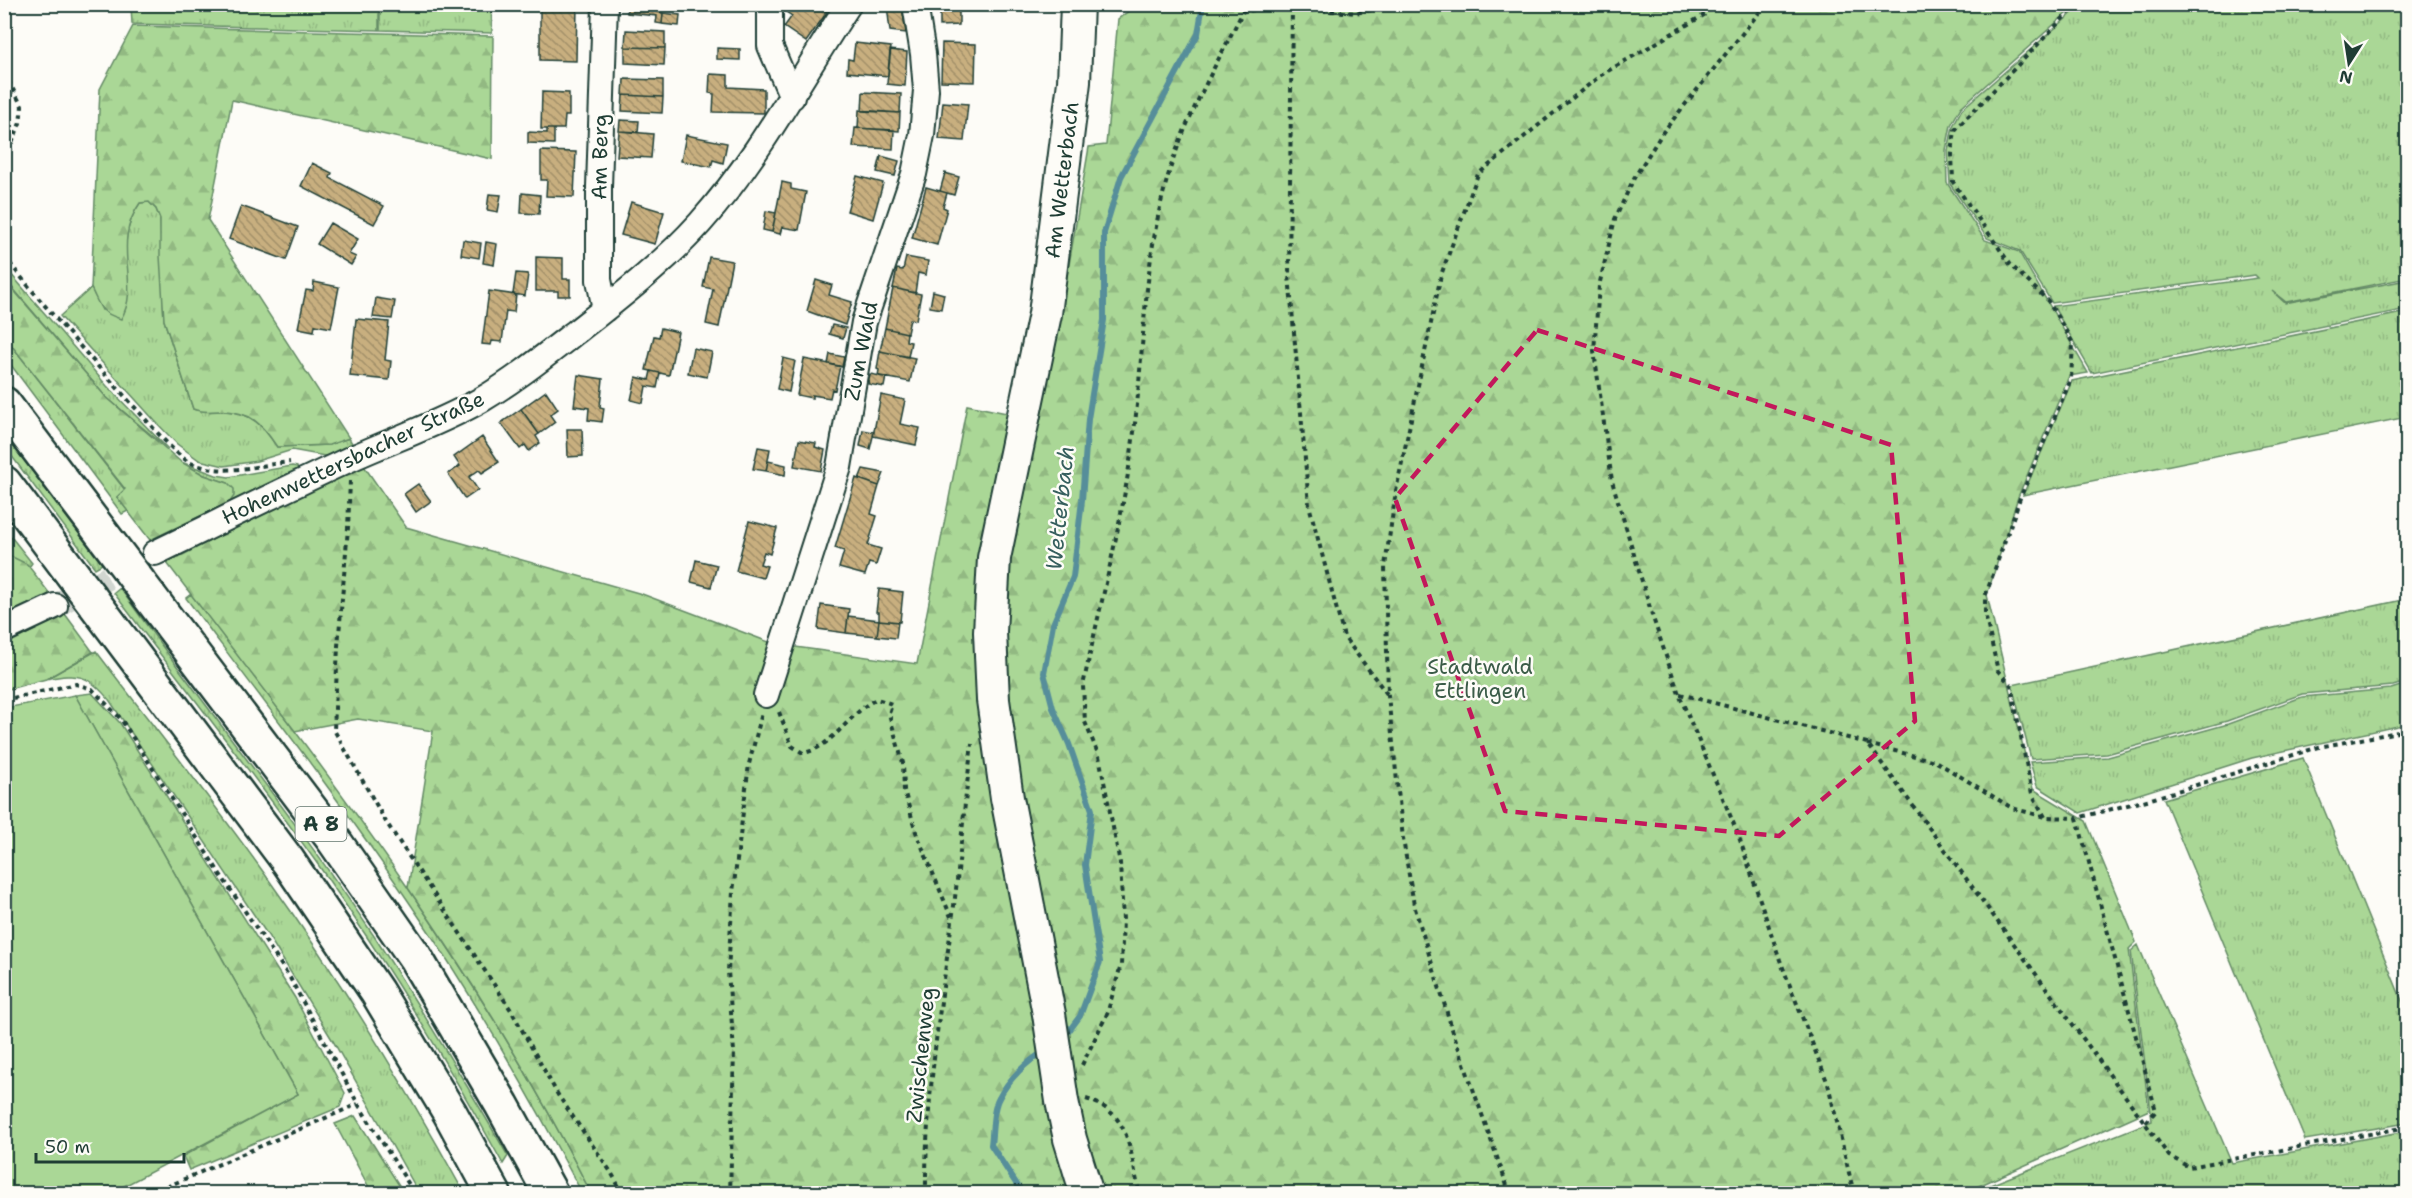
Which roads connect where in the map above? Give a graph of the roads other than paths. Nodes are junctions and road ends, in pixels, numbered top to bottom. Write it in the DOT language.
graph roads {
  1 [pos="605,4"];
  2 [pos="771,4"];
  3 [pos="849,4"];
  4 [pos="915,4"];
  5 [pos="1077,4"];
  6 [pos="792,97"];
  7 [pos="605,309"];
  8 [pos="4,404"];
  9 [pos="4,483"];
  10 [pos="155,553"];
  11 [pos="55,606"];
  12 [pos="4,630"];
  13 [pos="766,695"];
  14 [pos="494,1194"];
  15 [pos="551,1194"];
  16 [pos="1087,1194"];
  1 -- 7 [label="street, Am Berg"];
  2 -- 6 [label="street"];
  3 -- 6 [label="street, Hohenwettersbacher Straße"];
  4 -- 13 [label="street, Zum Wald"];
  5 -- 16 [label="main road, Am Wetterbach"];
  6 -- 7 [label="street, Hohenwettersbacher Straße"];
  7 -- 10 [label="street, Hohenwettersbacher Straße"];
  8 -- 15 [label="highway, A 8"];
  9 -- 14 [label="highway, A 8"];
  11 -- 12 [label="street"];
}
